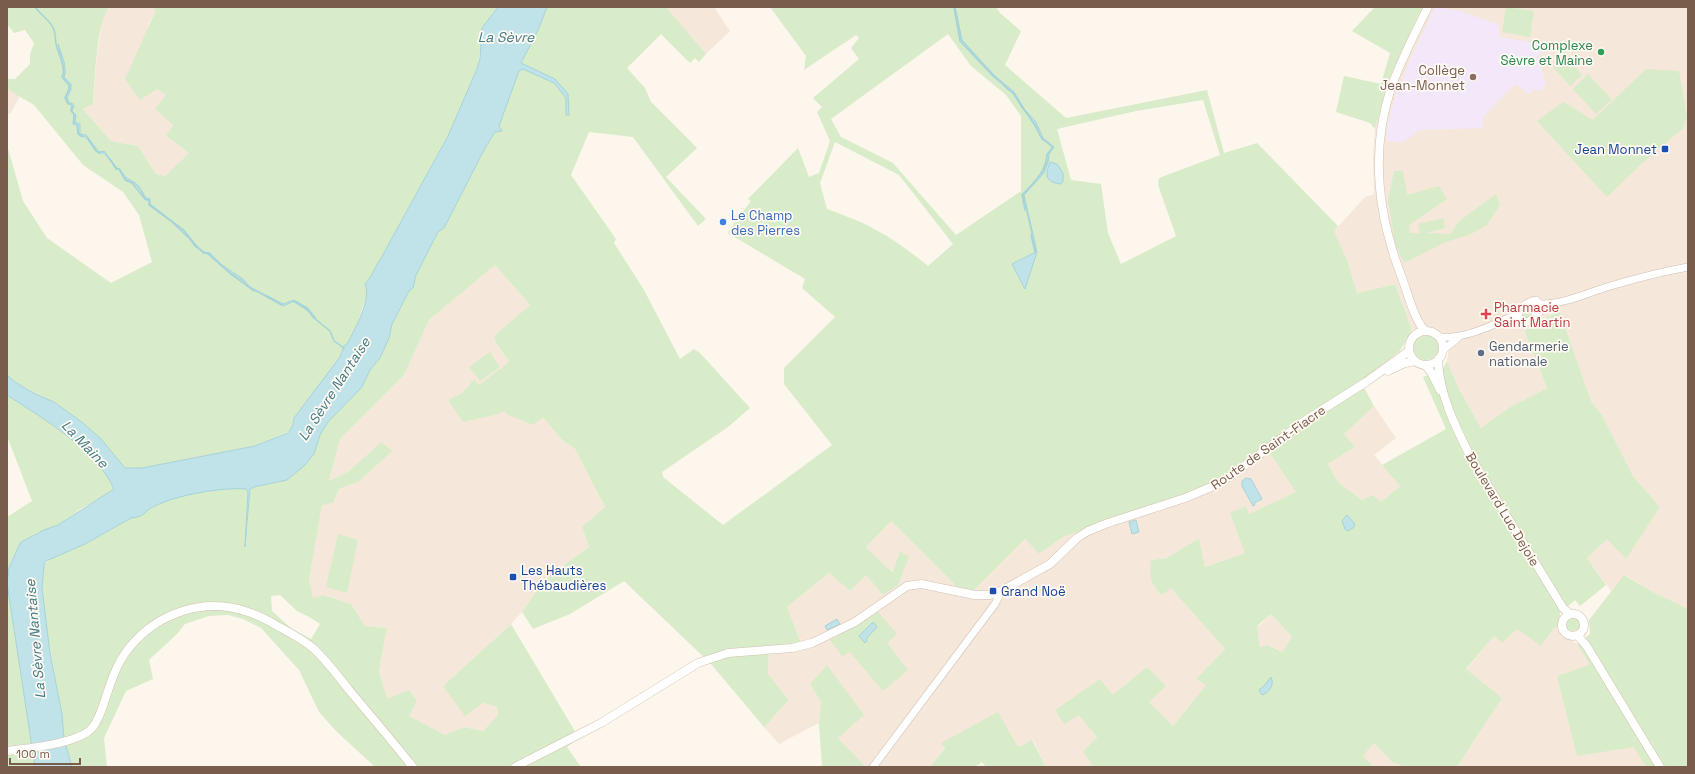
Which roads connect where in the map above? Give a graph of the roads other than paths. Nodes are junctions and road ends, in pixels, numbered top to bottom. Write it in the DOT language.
graph roads {
  1 [pos="1428,7"];
  2 [pos="1688,266"];
  3 [pos="1400,273"];
  4 [pos="1540,308"];
  5 [pos="1519,317"];
  6 [pos="1425,331"];
  7 [pos="1462,335"];
  8 [pos="1414,336"];
  9 [pos="1439,337"];
  10 [pos="1443,350"];
  11 [pos="1409,351"];
  12 [pos="1438,360"];
  13 [pos="1415,361"];
  14 [pos="1425,365"];
  15 [pos="1366,382"];
  16 [pos="1448,406"];
  17 [pos="999,592"];
  18 [pos="990,595"];
  19 [pos="992,607"];
  20 [pos="1567,616"];
  21 [pos="1579,633"];
  22 [pos="7,752"];
  23 [pos="413,767"];
  24 [pos="515,767"];
  25 [pos="873,767"];
  26 [pos="1660,767"];
  1 -- 3 [label="main road"];
  2 -- 4 [label="street"];
  3 -- 6 [label="main road"];
  3 -- 8 [label="main road"];
  4 -- 5 [label="street"];
  4 -- 5 [label="street"];
  5 -- 7 [label="street"];
  6 -- 8 [label="main road"];
  6 -- 9 [label="main road"];
  7 -- 9 [label="street"];
  7 -- 10 [label="street"];
  8 -- 11 [label="main road"];
  9 -- 10 [label="main road"];
  10 -- 12 [label="main road"];
  11 -- 13 [label="main road"];
  11 -- 15 [label="main road, Route de Saint-Fiacre"];
  12 -- 14 [label="main road"];
  12 -- 16 [label="main road, Boulevard Luc Dejoie"];
  13 -- 14 [label="main road"];
  13 -- 15 [label="main road, Route de Saint-Fiacre"];
  14 -- 16 [label="main road, Boulevard Luc Dejoie"];
  15 -- 17 [label="main road, Route de Saint-Fiacre"];
  16 -- 20 [label="main road, Boulevard Luc Dejoie"];
  17 -- 18 [label="main road, Route de Saint-Fiacre"];
  17 -- 19 [label="street"];
  18 -- 19 [label="street"];
  18 -- 24 [label="main road, Route de Saint-Fiacre"];
  19 -- 25 [label="street"];
  20 -- 21 [label="main road"];
  20 -- 21 [label="main road"];
  21 -- 26 [label="main road"];
  22 -- 23 [label="main road"];
}
